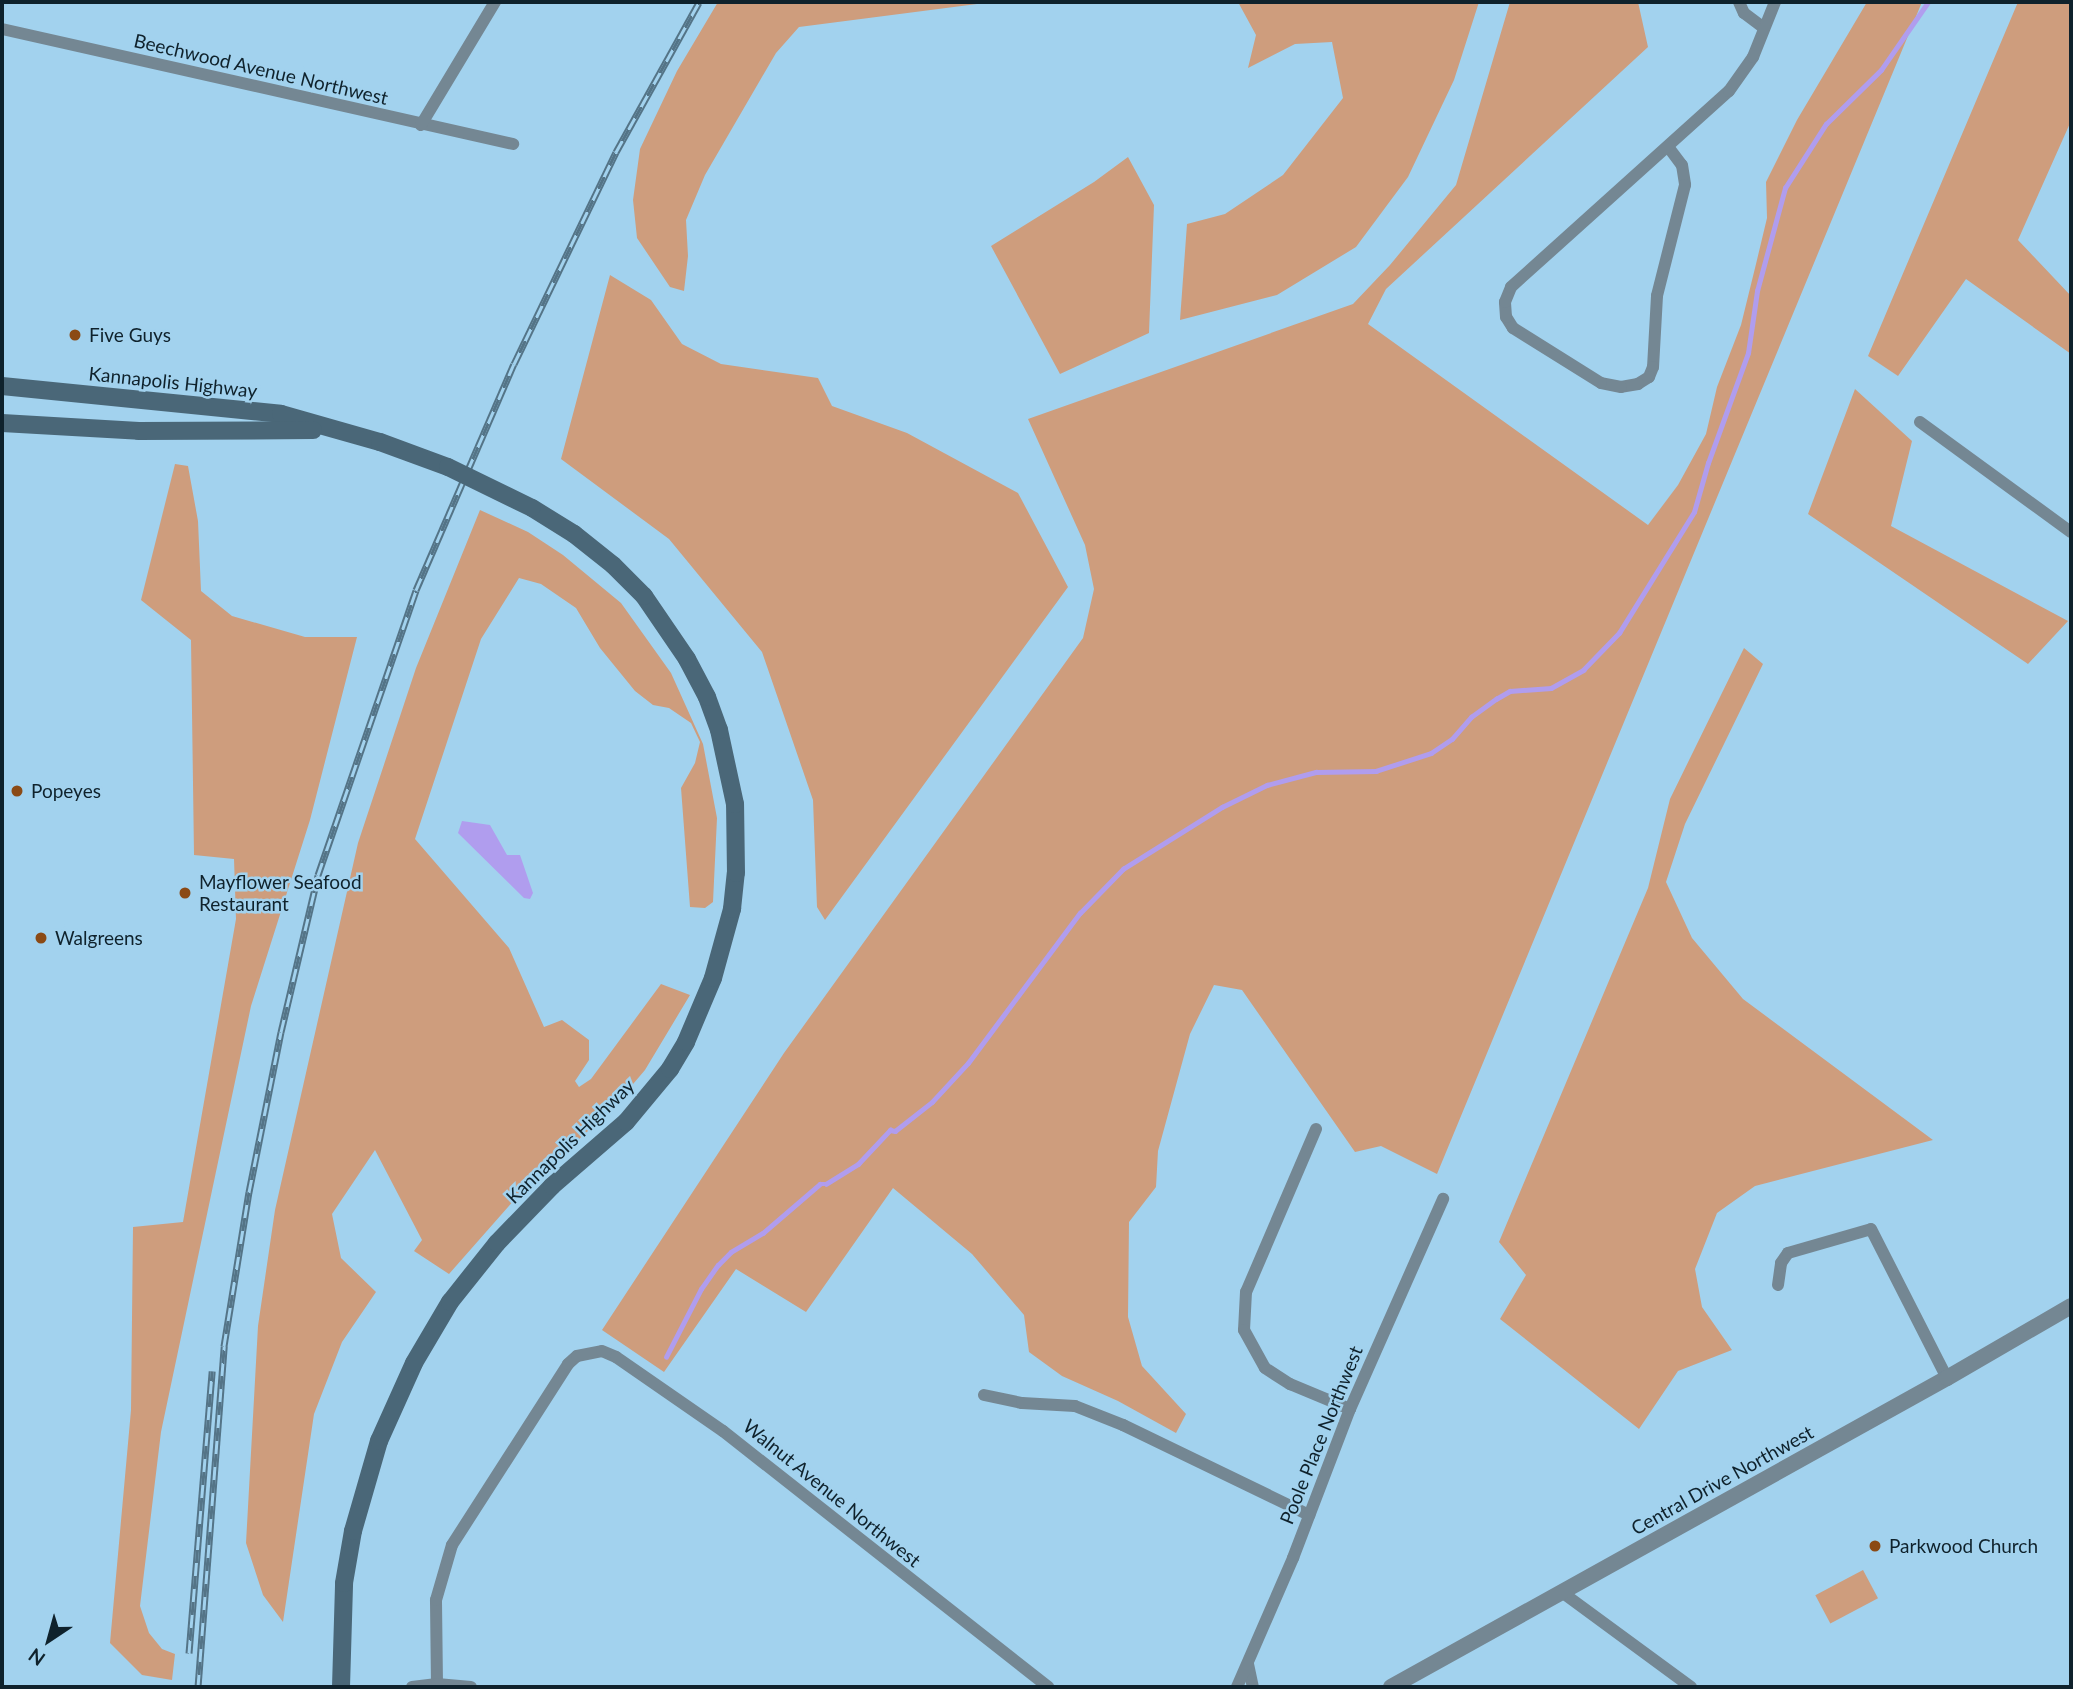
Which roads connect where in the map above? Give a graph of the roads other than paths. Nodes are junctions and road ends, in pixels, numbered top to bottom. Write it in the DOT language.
graph roads {
  1 [pos="495,2"];
  2 [pos="1739,2"];
  3 [pos="1774,2"];
  4 [pos="1764,28"];
  5 [pos="2,30"];
  6 [pos="421,125"];
  7 [pos="513,144"];
  8 [pos="1669,148"];
  9 [pos="2,386"];
  10 [pos="1920,422"];
  11 [pos="2,423"];
  12 [pos="337,430"];
  13 [pos="2071,532"];
  14 [pos="1316,1129"];
  15 [pos="1443,1199"];
  16 [pos="1777,1284"];
  17 [pos="2071,1306"];
  18 [pos="1947,1378"];
  19 [pos="984,1395"];
  20 [pos="1350,1409"];
  21 [pos="1309,1515"];
  22 [pos="1563,1593"];
  23 [pos="1247,1662"];
  24 [pos="437,1684"];
  25 [pos="341,1687"];
  26 [pos="412,1687"];
  27 [pos="471,1687"];
  28 [pos="1048,1687"];
  29 [pos="1237,1687"];
  30 [pos="1253,1687"];
  31 [pos="1391,1687"];
  32 [pos="1691,1687"];
  1 -- 6 [label="street"];
  2 -- 4 [label="street"];
  3 -- 4 [label="street"];
  4 -- 8 [label="street"];
  5 -- 6 [label="street, Beechwood Avenue Northwest"];
  6 -- 7 [label="street, Beechwood Avenue Northwest"];
  8 -- 8 [label="street"];
  9 -- 12 [label="main road, Kannapolis Highway"];
  10 -- 13 [label="street"];
  11 -- 12 [label="main road, Kannapolis Highway"];
  12 -- 25 [label="main road, Kannapolis Highway, bridge"];
  14 -- 20 [label="street"];
  15 -- 20 [label="street, Poole Place Northwest"];
  16 -- 18 [label="street"];
  17 -- 18 [label="street, Central Drive Northwest"];
  18 -- 22 [label="street, Central Drive Northwest"];
  19 -- 21 [label="street"];
  20 -- 21 [label="street, Poole Place Northwest"];
  21 -- 23 [label="street, Poole Place Northwest"];
  22 -- 31 [label="street, Central Drive Northwest"];
  22 -- 32 [label="street"];
  23 -- 29 [label="street, Poole Place Northwest"];
  23 -- 30 [label="street"];
  24 -- 26 [label="street"];
  24 -- 27 [label="street"];
  24 -- 28 [label="street, Walnut Avenue Northwest"];
}
